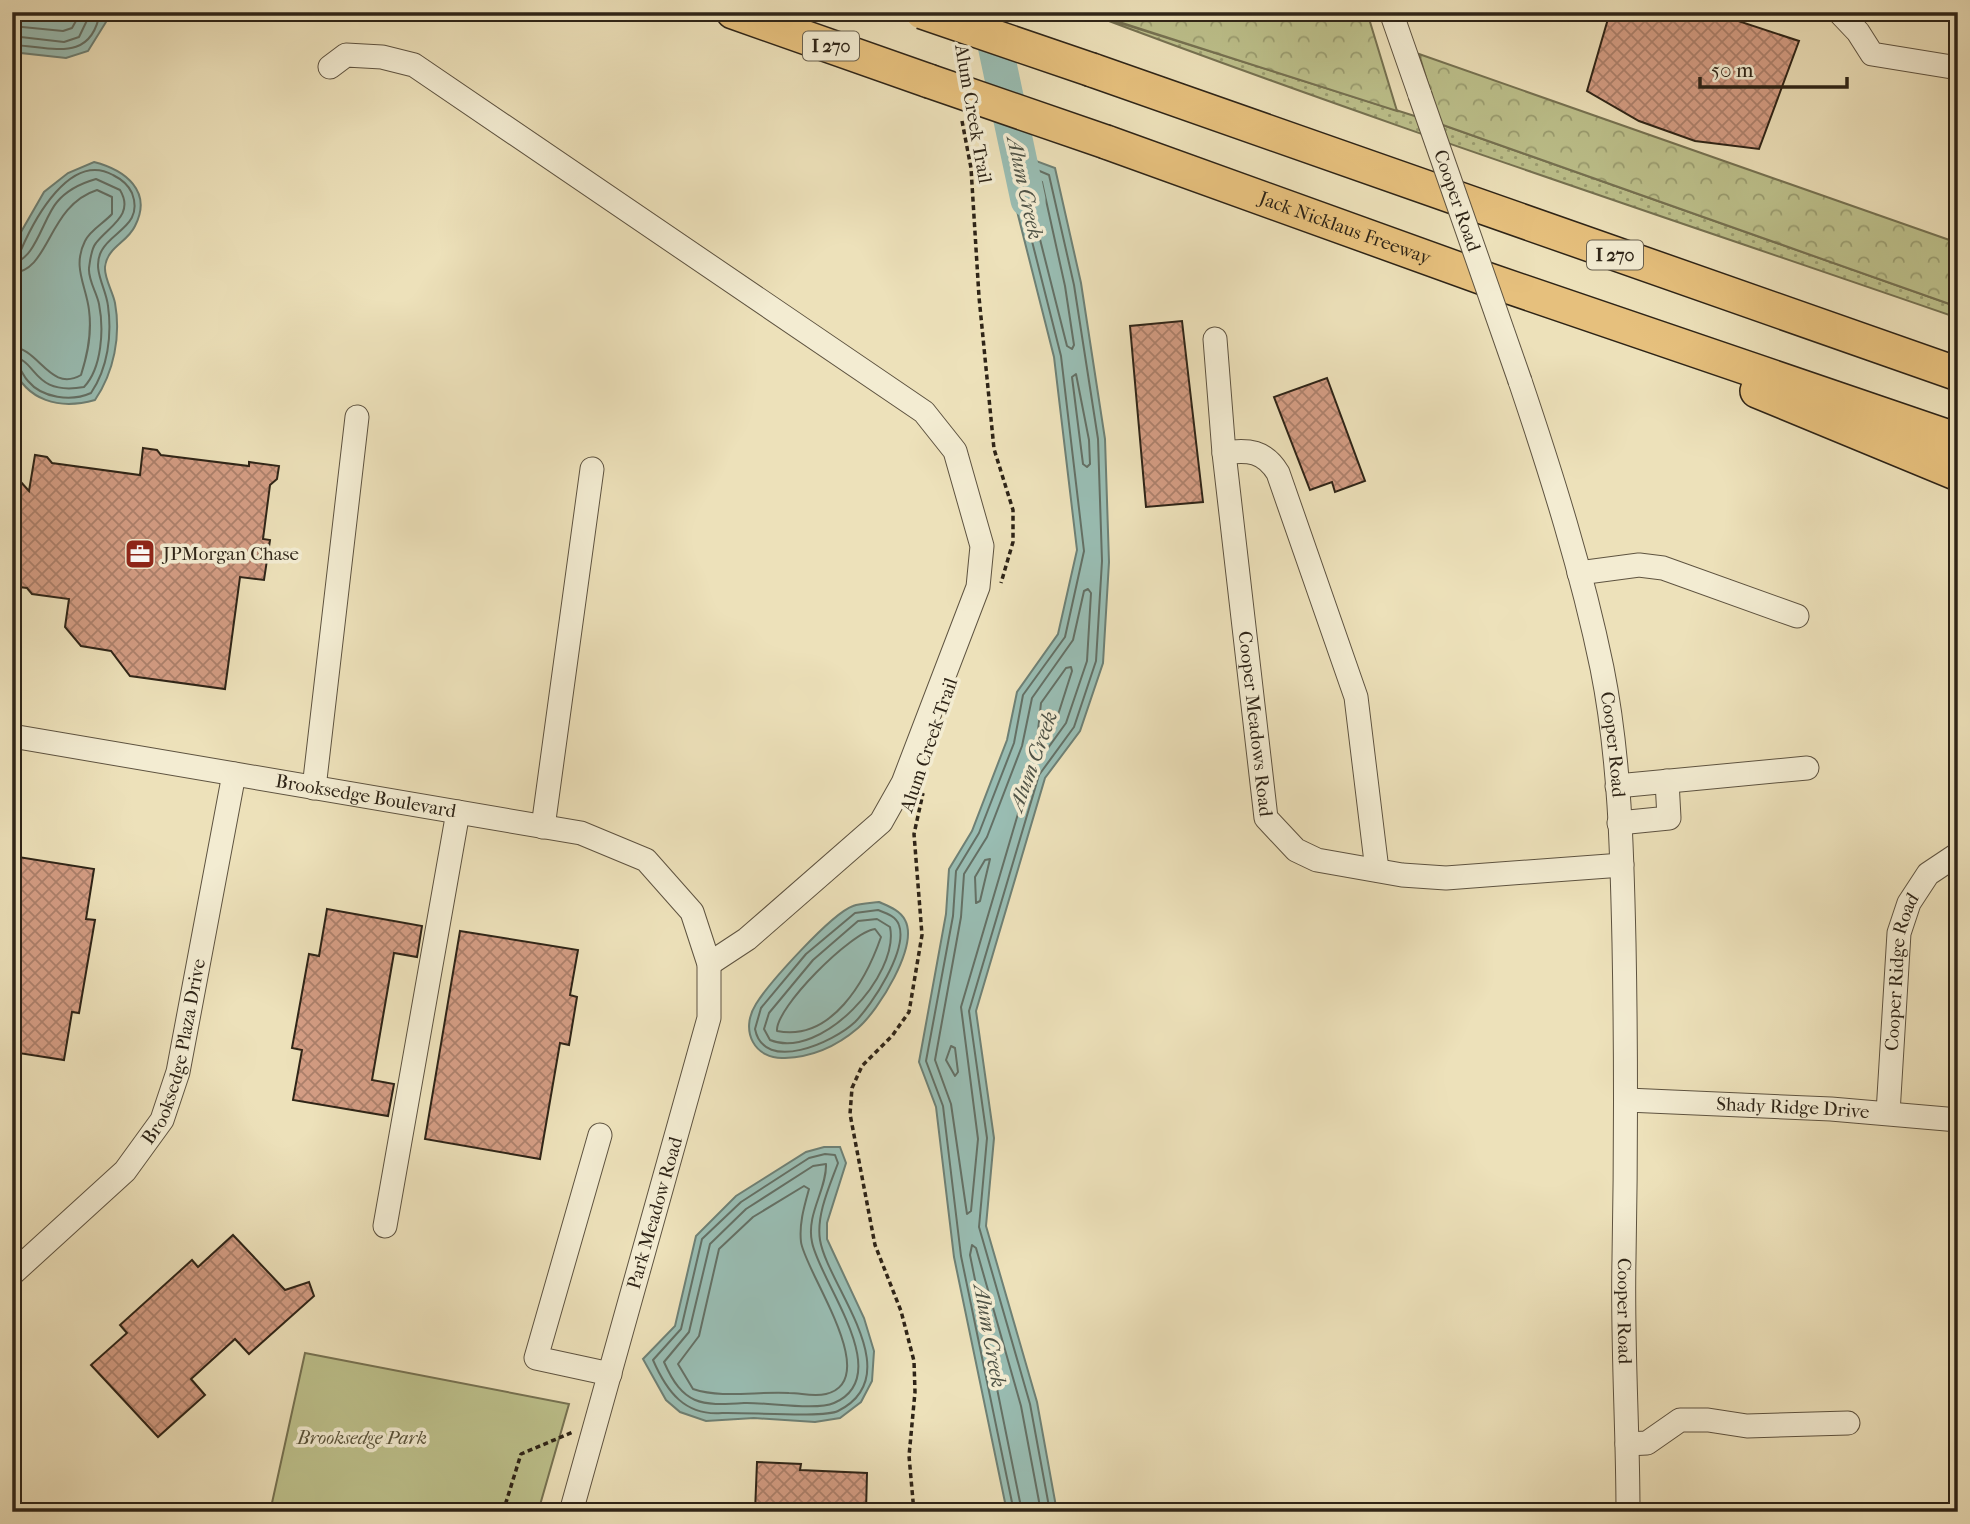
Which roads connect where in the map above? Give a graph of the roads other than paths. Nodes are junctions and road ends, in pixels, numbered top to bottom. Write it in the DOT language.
graph roads {
  1 [pos="733,12"];
  2 [pos="922,12"];
  3 [pos="1391,12"];
  4 [pos="1839,12"];
  5 [pos="330,67"];
  6 [pos="1958,68"];
  7 [pos="1583,312"];
  8 [pos="1215,339"];
  9 [pos="1958,374"];
  10 [pos="357,417"];
  11 [pos="1958,440"];
  12 [pos="1224,453"];
  13 [pos="592,469"];
  14 [pos="1958,474"];
  15 [pos="1579,573"];
  16 [pos="1797,616"];
  17 [pos="12,736"];
  18 [pos="1807,768"];
  19 [pos="234,774"];
  20 [pos="1667,781"];
  21 [pos="1617,786"];
  22 [pos="314,788"];
  23 [pos="458,812"];
  24 [pos="1619,823"];
  25 [pos="543,827"];
  26 [pos="1958,854"];
  27 [pos="1622,865"];
  28 [pos="1377,870"];
  29 [pos="692,912"];
  30 [pos="709,964"];
  31 [pos="1627,1100"];
  32 [pos="1888,1113"];
  33 [pos="1958,1120"];
  34 [pos="600,1135"];
  35 [pos="385,1226"];
  36 [pos="12,1274"];
  37 [pos="610,1374"];
  38 [pos="1848,1423"];
  39 [pos="1627,1444"];
  40 [pos="571,1512"];
  41 [pos="1628,1512"];
  1 -- 7 [label="highway, Jack Nicklaus Freeway / I 270, bridge"];
  2 -- 9 [label="highway, I 270, bridge"];
  3 -- 15 [label="street, Cooper Road, bridge"];
  4 -- 6 [label="street"];
  5 -- 30 [label="street"];
  7 -- 11 [label="highway, Jack Nicklaus Freeway / I 270"];
  7 -- 14 [label="highway"];
  8 -- 12 [label="street, Cooper Meadows Road"];
  10 -- 22 [label="street"];
  12 -- 28 [label="street"];
  12 -- 28 [label="street, Cooper Meadows Road"];
  13 -- 25 [label="street"];
  15 -- 16 [label="street"];
  15 -- 21 [label="street, Cooper Road"];
  17 -- 19 [label="street, Brooksedge Boulevard"];
  18 -- 20 [label="street"];
  19 -- 22 [label="street, Brooksedge Boulevard"];
  19 -- 36 [label="street, Brooksedge Plaza Drive"];
  20 -- 21 [label="street"];
  20 -- 24 [label="street"];
  21 -- 24 [label="street, Cooper Road"];
  22 -- 23 [label="street, Brooksedge Boulevard"];
  23 -- 25 [label="street, Brooksedge Boulevard"];
  23 -- 35 [label="street"];
  24 -- 27 [label="street, Cooper Road"];
  25 -- 29 [label="street, Brooksedge Boulevard"];
  26 -- 32 [label="street, Cooper Ridge Road"];
  27 -- 28 [label="street, Cooper Meadows Road"];
  27 -- 31 [label="street, Cooper Road"];
  29 -- 30 [label="street, Park Meadow Road"];
  30 -- 37 [label="street, Park Meadow Road"];
  31 -- 32 [label="street, Shady Ridge Drive"];
  31 -- 39 [label="street, Cooper Road"];
  32 -- 33 [label="street, Shady Ridge Drive"];
  34 -- 37 [label="street"];
  37 -- 40 [label="street, Park Meadow Road"];
  38 -- 39 [label="street"];
  39 -- 41 [label="street, Cooper Road"];
}
